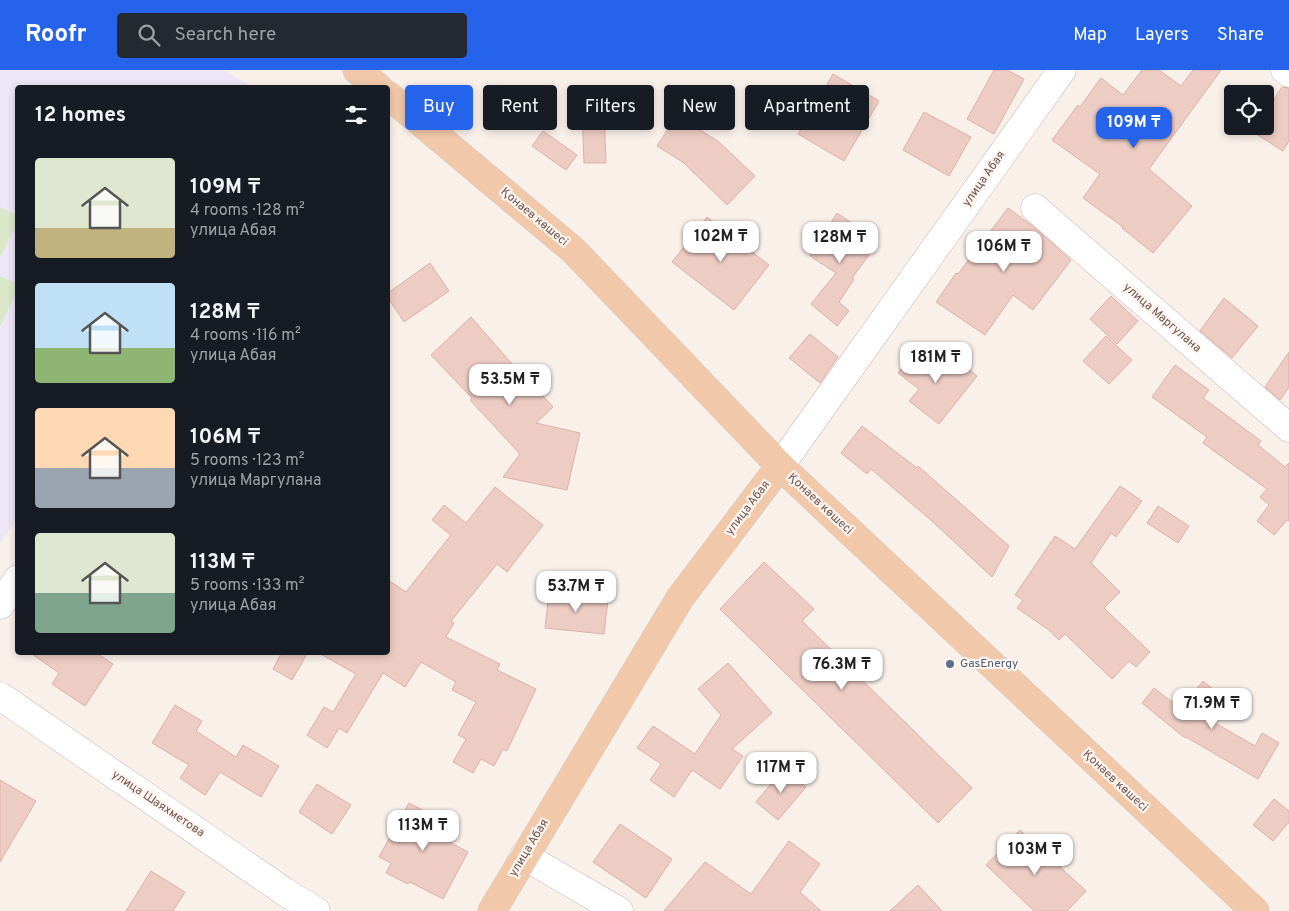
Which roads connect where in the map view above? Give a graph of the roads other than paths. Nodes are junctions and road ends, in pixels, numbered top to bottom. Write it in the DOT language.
graph roads {
  1 [pos="1062,70"];
  2 [pos="1284,70"];
  3 [pos="1289,73"];
  4 [pos="390,97"];
  5 [pos="1035,208"];
  6 [pos="1289,428"];
  7 [pos="780,466"];
  8 [pos="15,584"];
  9 [pos="0,605"];
  10 [pos="0,696"];
  11 [pos="524,856"];
  12 [pos="316,911"];
  13 [pos="492,911"];
  14 [pos="619,911"];
  15 [pos="1255,911"];
  1 -- 7 [label="street, улица Абая"];
  2 -- 3 [label="street"];
  4 -- 7 [label="main road, Қонаев көшесі"];
  5 -- 6 [label="street, улица Маргулана"];
  7 -- 11 [label="main road, улица Абая"];
  7 -- 15 [label="main road, Қонаев көшесі"];
  8 -- 9 [label="street"];
  10 -- 12 [label="street, улица Шаяхметова"];
  11 -- 13 [label="main road, улица Абая"];
  11 -- 14 [label="street"];
}
